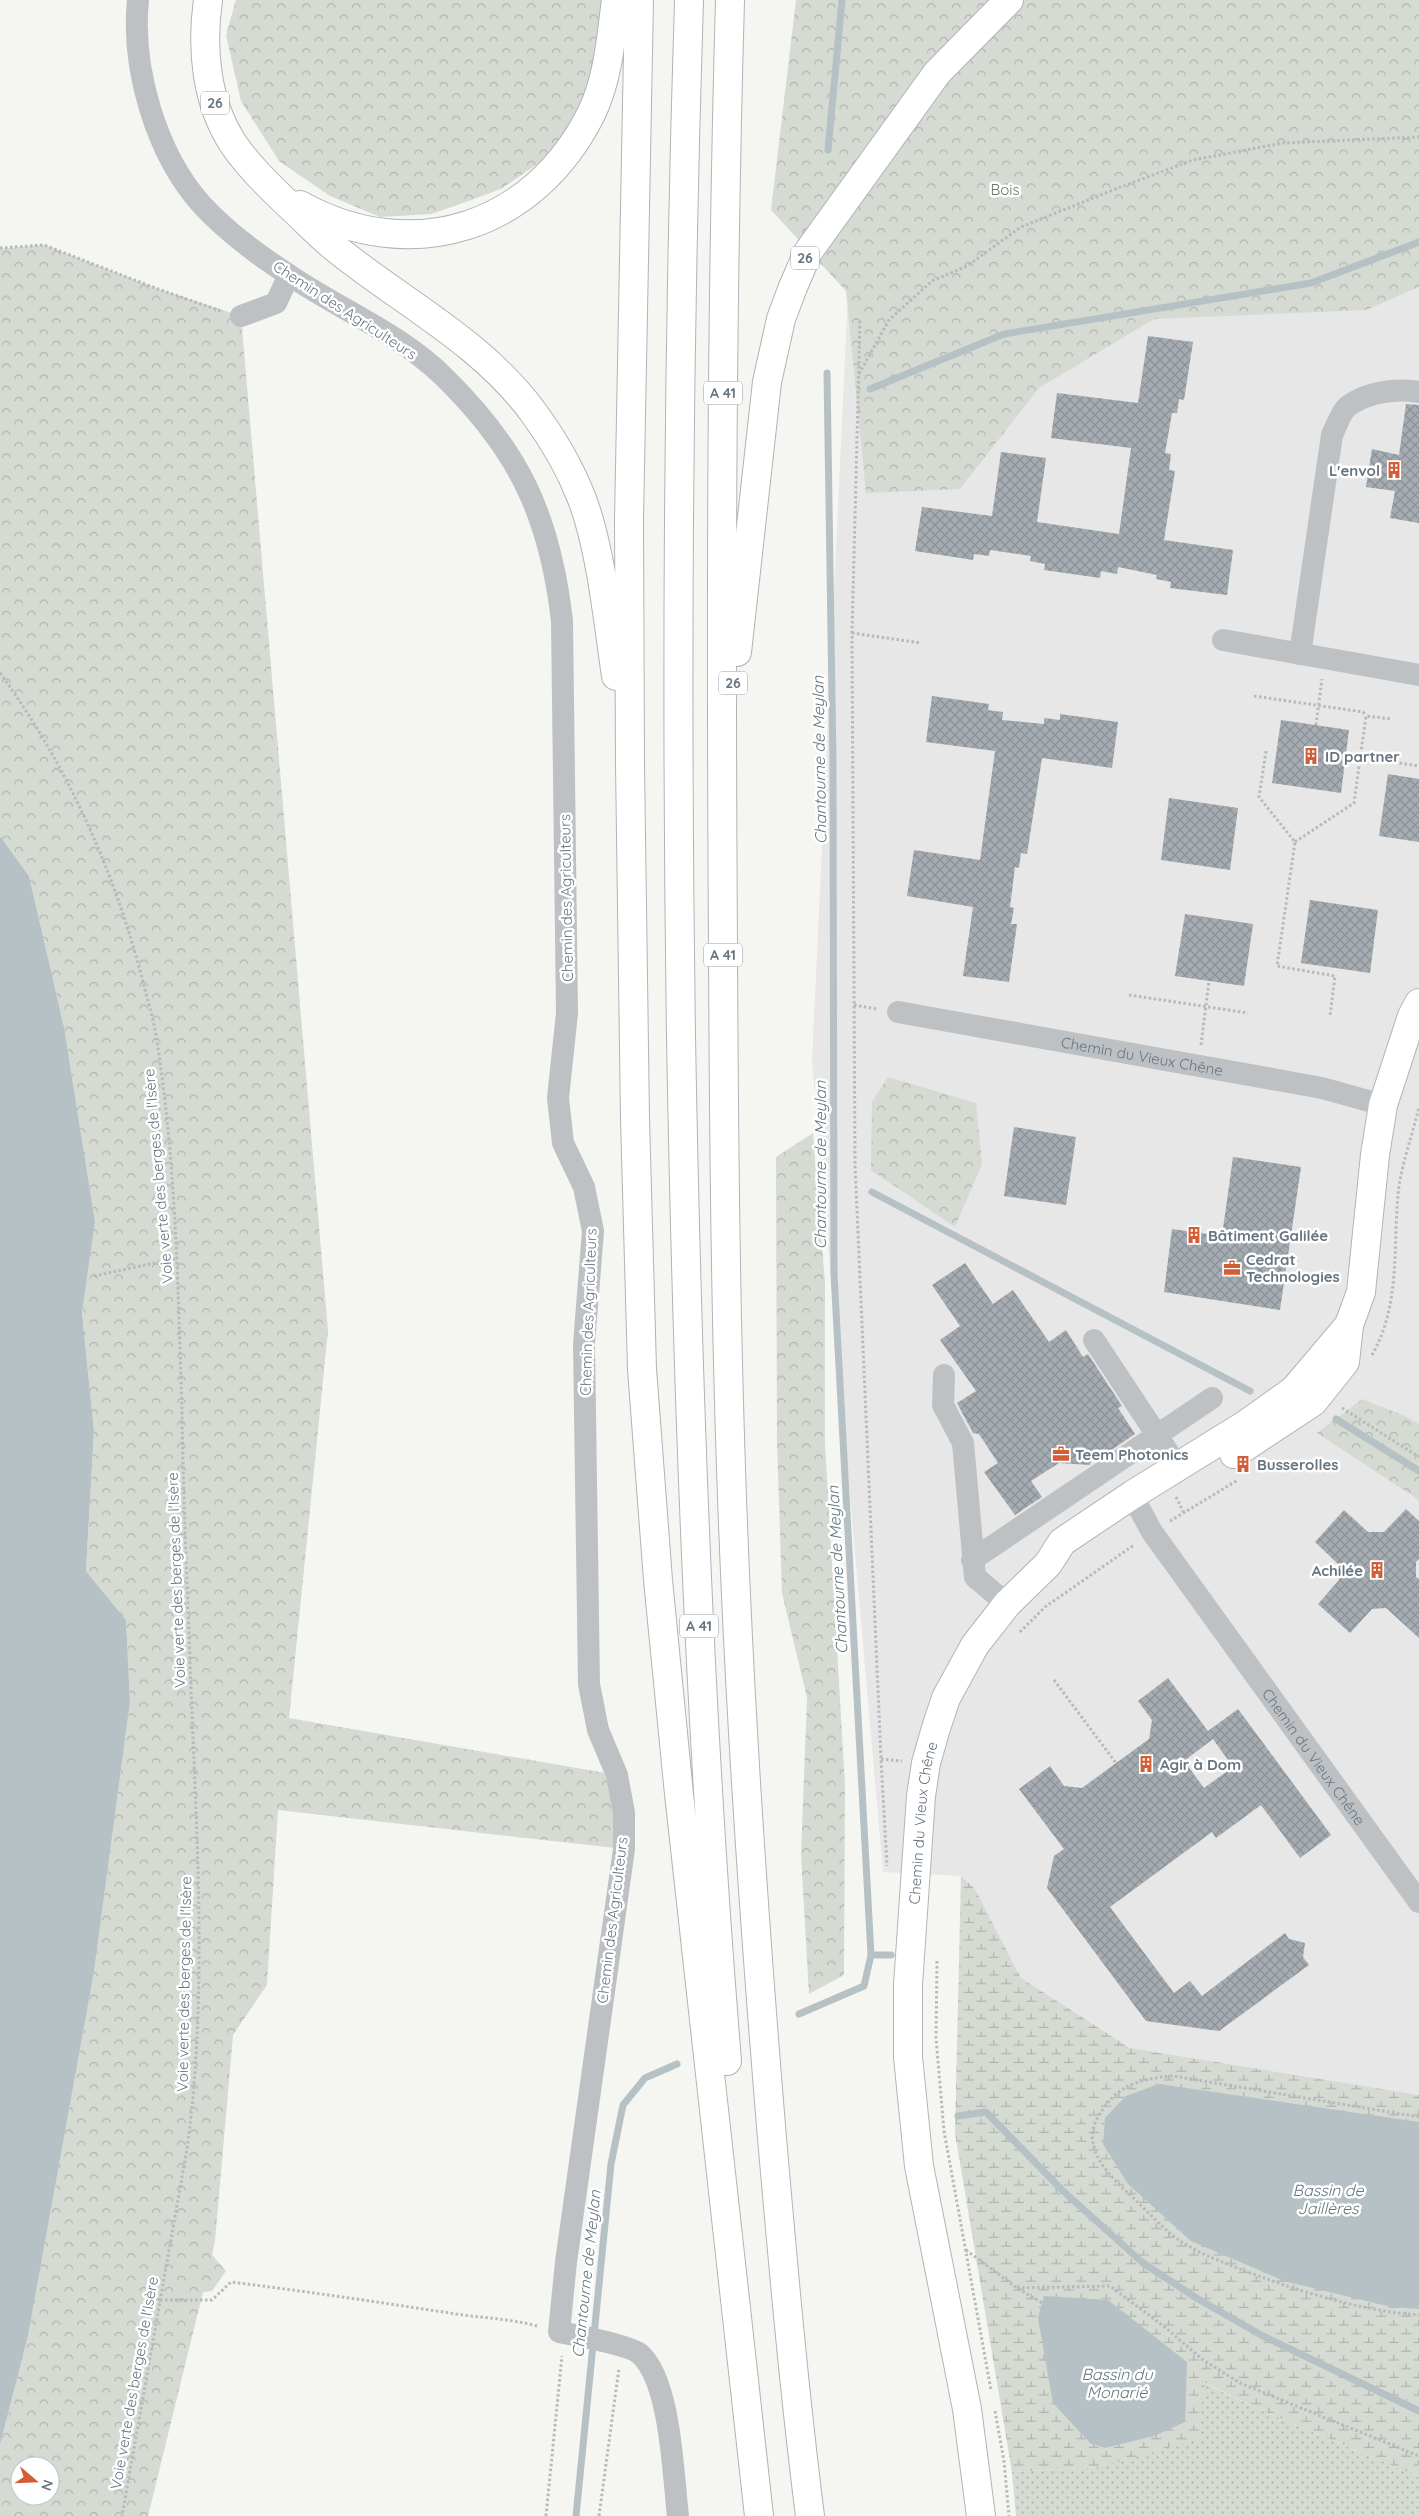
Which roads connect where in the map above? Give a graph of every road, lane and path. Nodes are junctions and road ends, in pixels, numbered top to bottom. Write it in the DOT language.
graph roads {
  1 [pos="138,0"];
  2 [pos="208,0"];
  3 [pos="616,0"];
  4 [pos="639,0"];
  5 [pos="688,0"];
  6 [pos="730,0"];
  7 [pos="1009,0"];
  8 [pos="1419,136"];
  9 [pos="273,190"];
  10 [pos="0,248"];
  11 [pos="289,276"];
  12 [pos="205,306"];
  13 [pos="241,316"];
  14 [pos="860,321"];
  15 [pos="858,376"];
  16 [pos="1419,392"];
  17 [pos="852,633"];
  18 [pos="1224,640"];
  19 [pos="921,643"];
  20 [pos="1300,654"];
  21 [pos="1325,658"];
  22 [pos="0,673"];
  23 [pos="1419,675"];
  24 [pos="1254,696"];
  25 [pos="1318,705"];
  26 [pos="1366,716"];
  27 [pos="1392,719"];
  28 [pos="1316,725"];
  29 [pos="1266,751"];
  30 [pos="1360,757"];
  31 [pos="630,764"];
  32 [pos="1419,766"];
  33 [pos="722,785"];
  34 [pos="1295,842"];
  35 [pos="1209,981"];
  36 [pos="1128,995"];
  37 [pos="1419,1003"];
  38 [pos="1206,1007"];
  39 [pos="898,1012"];
  40 [pos="1248,1013"];
  41 [pos="1330,1016"];
  42 [pos="1198,1066"];
  43 [pos="1383,1105"];
  44 [pos="178,1258"];
  45 [pos="94,1276"];
  46 [pos="1349,1325"];
  47 [pos="1094,1340"];
  48 [pos="944,1375"];
  49 [pos="1212,1398"];
  50 [pos="1334,1413"];
  51 [pos="1156,1436"];
  52 [pos="1419,1457"];
  53 [pos="1178,1467"];
  54 [pos="1246,1475"];
  55 [pos="1142,1513"];
  56 [pos="972,1560"];
  57 [pos="1007,1604"];
  58 [pos="1018,1634"];
  59 [pos="1054,1680"];
  60 [pos="1116,1763"];
  61 [pos="887,1866"];
  62 [pos="1419,1902"];
  63 [pos="937,1953"];
  64 [pos="1419,2117"];
  65 [pos="1017,2288"];
  66 [pos="160,2300"];
  67 [pos="1042,2303"];
  68 [pos="1419,2315"];
  69 [pos="567,2334"];
  70 [pos="616,2346"];
  71 [pos="1419,2456"];
  72 [pos="122,2516"];
  73 [pos="546,2516"];
  74 [pos="599,2516"];
  75 [pos="678,2516"];
  76 [pos="759,2516"];
  77 [pos="763,2516"];
  78 [pos="810,2516"];
  79 [pos="981,2516"];
  1 -- 11 [label="street, Chemin des Agriculteurs"];
  2 -- 9 [label="main road, 26"];
  3 -- 9 [label="main road"];
  4 -- 31 [label="main road"];
  5 -- 77 [label="main road, A 41"];
  6 -- 33 [label="main road, A 41"];
  7 -- 33 [label="main road, 26"];
  8 -- 15 [label="path"];
  9 -- 31 [label="main road"];
  10 -- 12 [label="path"];
  11 -- 13 [label="street"];
  11 -- 69 [label="street, Chemin des Agriculteurs"];
  14 -- 15 [label="path"];
  15 -- 17 [label="path"];
  16 -- 20 [label="street"];
  17 -- 19 [label="path"];
  17 -- 61 [label="path"];
  18 -- 20 [label="street"];
  20 -- 21 [label="street"];
  21 -- 23 [label="street"];
  21 -- 25 [label="path"];
  22 -- 44 [label="path, Voie verte des berges de l'Isère"];
  24 -- 25 [label="path"];
  25 -- 26 [label="path"];
  25 -- 28 [label="path"];
  26 -- 27 [label="path"];
  26 -- 30 [label="path"];
  29 -- 34 [label="path"];
  30 -- 32 [label="path"];
  30 -- 34 [label="path"];
  31 -- 76 [label="main road"];
  33 -- 78 [label="main road, A 41"];
  34 -- 41 [label="path"];
  35 -- 38 [label="path"];
  36 -- 38 [label="path"];
  37 -- 43 [label="main road, Chemin du Vieux Chêne"];
  38 -- 40 [label="path"];
  38 -- 42 [label="path"];
  39 -- 42 [label="street, Chemin du Vieux Chêne"];
  42 -- 43 [label="street, Chemin du Vieux Chêne"];
  43 -- 46 [label="main road, Chemin du Vieux Chêne"];
  44 -- 45 [label="path"];
  44 -- 66 [label="path, Voie verte des berges de l'Isère"];
  46 -- 53 [label="main road, Chemin du Vieux Chêne"];
  46 -- 55 [label="main road, Chemin du Vieux Chêne"];
  47 -- 51 [label="street"];
  48 -- 56 [label="street"];
  49 -- 51 [label="street"];
  50 -- 52 [label="path"];
  51 -- 53 [label="street"];
  51 -- 56 [label="street"];
  53 -- 55 [label="main road, Chemin du Vieux Chêne"];
  54 -- 55 [label="path"];
  55 -- 57 [label="main road, Chemin du Vieux Chêne"];
  55 -- 58 [label="path"];
  55 -- 62 [label="street, Chemin du Vieux Chêne"];
  56 -- 57 [label="street"];
  57 -- 79 [label="main road, Chemin du Vieux Chêne"];
  59 -- 60 [label="path"];
  63 -- 65 [label="path"];
  64 -- 68 [label="path"];
  65 -- 67 [label="path"];
  65 -- 71 [label="path"];
  66 -- 69 [label="path"];
  66 -- 72 [label="path, Voie verte des berges de l'Isère"];
  69 -- 70 [label="street"];
  69 -- 73 [label="path"];
  70 -- 74 [label="path"];
  70 -- 75 [label="street"];
}
